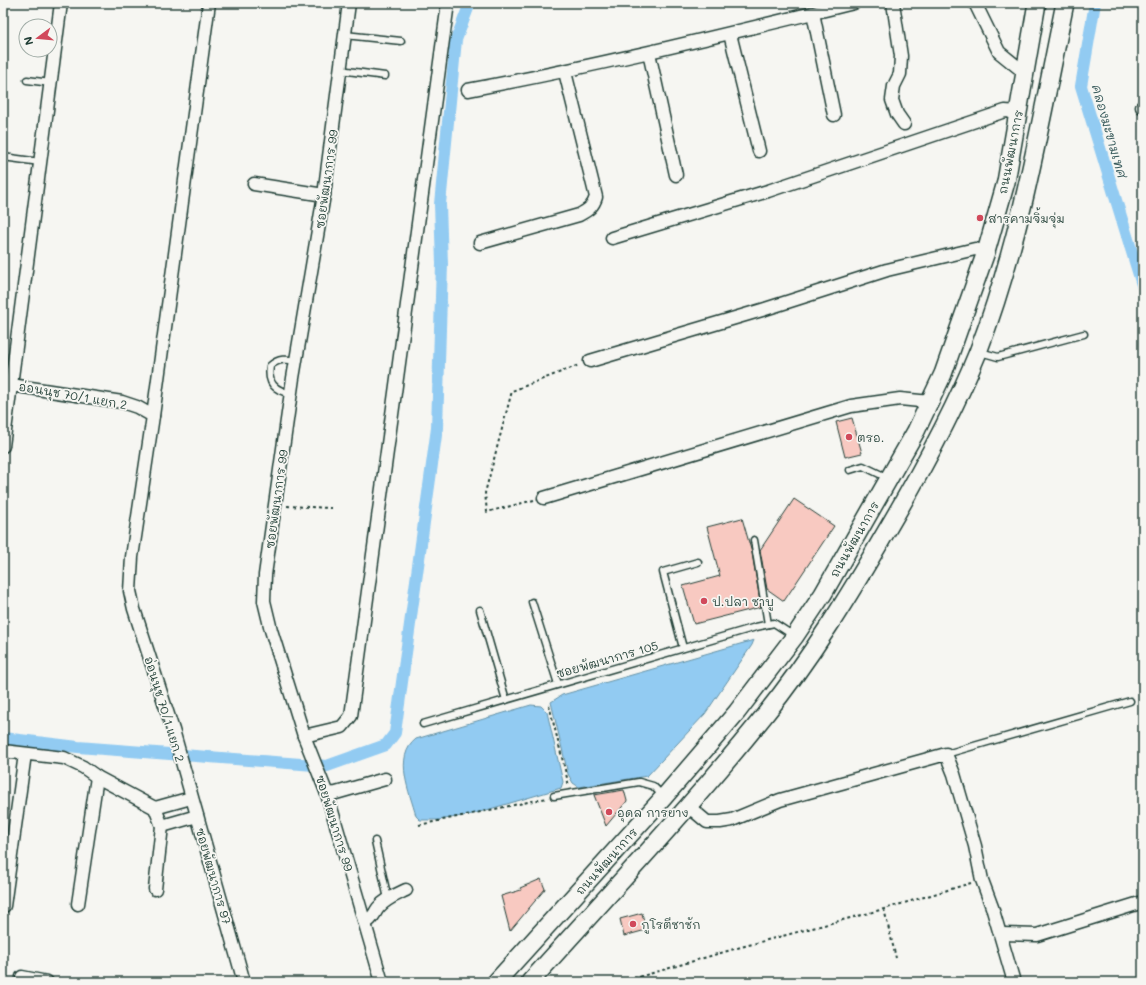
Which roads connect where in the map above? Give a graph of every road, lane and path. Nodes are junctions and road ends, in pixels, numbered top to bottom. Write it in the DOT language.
graph roads {
  1 [pos="61,3"];
  2 [pos="209,3"];
  3 [pos="349,3"];
  4 [pos="448,3"];
  5 [pos="854,3"];
  6 [pos="893,3"];
  7 [pos="975,3"];
  8 [pos="1037,3"];
  9 [pos="1065,3"];
  10 [pos="812,13"];
  11 [pos="730,34"];
  12 [pos="345,36"];
  13 [pos="402,41"];
  14 [pos="649,53"];
  15 [pos="340,70"];
  16 [pos="565,72"];
  17 [pos="1026,73"];
  18 [pos="385,76"];
  19 [pos="27,80"];
  20 [pos="50,83"];
  21 [pos="468,90"];
  22 [pos="1018,112"];
  23 [pos="834,116"];
  24 [pos="904,124"];
  25 [pos="759,151"];
  26 [pos="3,157"];
  27 [pos="40,162"];
  28 [pos="676,175"];
  29 [pos="254,184"];
  30 [pos="324,195"];
  31 [pos="612,238"];
  32 [pos="480,243"];
  33 [pos="986,252"];
  34 [pos="1084,334"];
  35 [pos="978,352"];
  36 [pos="297,361"];
  37 [pos="590,361"];
  38 [pos="11,385"];
  39 [pos="291,394"];
  40 [pos="930,402"];
  41 [pos="153,416"];
  42 [pos="3,446"];
  43 [pos="850,470"];
  44 [pos="889,478"];
  45 [pos="544,498"];
  46 [pos="276,505"];
  47 [pos="330,508"];
  48 [pos="754,540"];
  49 [pos="698,562"];
  50 [pos="532,602"];
  51 [pos="480,610"];
  52 [pos="768,624"];
  53 [pos="794,636"];
  54 [pos="683,648"];
  55 [pos="558,684"];
  56 [pos="506,700"];
  57 [pos="1130,701"];
  58 [pos="548,705"];
  59 [pos="423,724"];
  60 [pos="304,736"];
  61 [pos="3,751"];
  62 [pos="25,754"];
  63 [pos="946,754"];
  64 [pos="183,771"];
  65 [pos="97,777"];
  66 [pos="385,779"];
  67 [pos="571,793"];
  68 [pos="327,794"];
  69 [pos="554,796"];
  70 [pos="664,797"];
  71 [pos="191,798"];
  72 [pos="688,806"];
  73 [pos="155,808"];
  74 [pos="196,816"];
  75 [pos="419,825"];
  76 [pos="162,826"];
  77 [pos="375,840"];
  78 [pos="8,842"];
  79 [pos="982,880"];
  80 [pos="155,888"];
  81 [pos="406,890"];
  82 [pos="388,899"];
  83 [pos="1143,902"];
  84 [pos="78,904"];
  85 [pos="4,906"];
  86 [pos="884,909"];
  87 [pos="365,923"];
  88 [pos="1001,934"];
  89 [pos="896,958"];
  90 [pos="22,977"];
  91 [pos="48,982"];
  92 [pos="244,982"];
  93 [pos="382,982"];
  94 [pos="496,982"];
  95 [pos="530,982"];
  96 [pos="622,982"];
  97 [pos="1014,982"];
  1 -- 20 [label="street, อ่อนนุช 70/1 แยก 2"];
  2 -- 41 [label="street"];
  3 -- 12 [label="street, ซอยพัฒนาการ 99"];
  4 -- 60 [label="street"];
  5 -- 10 [label="street"];
  6 -- 24 [label="street"];
  7 -- 17 [label="street"];
  8 -- 17 [label="main road, ถนนพัฒนาการ"];
  9 -- 35 [label="main road, ถนนพัฒนาการ"];
  10 -- 11 [label="street"];
  10 -- 23 [label="street"];
  11 -- 14 [label="street"];
  11 -- 25 [label="street"];
  12 -- 13 [label="lane"];
  12 -- 15 [label="street, ซอยพัฒนาการ 99"];
  14 -- 16 [label="street"];
  14 -- 28 [label="street"];
  15 -- 18 [label="lane"];
  15 -- 30 [label="street, ซอยพัฒนาการ 99"];
  16 -- 21 [label="street"];
  16 -- 32 [label="street"];
  17 -- 22 [label="main road, ถนนพัฒนาการ"];
  19 -- 20 [label="lane"];
  20 -- 27 [label="street, อ่อนนุช 70/1 แยก 2"];
  22 -- 31 [label="street"];
  22 -- 33 [label="main road, ถนนพัฒนาการ"];
  26 -- 27 [label="lane"];
  27 -- 38 [label="street, อ่อนนุช 70/1 แยก 2"];
  29 -- 30 [label="street"];
  30 -- 36 [label="street, ซอยพัฒนาการ 99"];
  33 -- 37 [label="street"];
  33 -- 40 [label="main road, ถนนพัฒนาการ"];
  34 -- 35 [label="lane"];
  35 -- 72 [label="main road, ถนนพัฒนาการ"];
  36 -- 39 [label="street, ซอยพัฒนาการ 99"];
  36 -- 39 [label="lane"];
  37 -- 45 [label="path"];
  38 -- 41 [label="street, อ่อนนุช 70/1 แยก 2"];
  38 -- 42 [label="street"];
  39 -- 46 [label="street, ซอยพัฒนาการ 99"];
  40 -- 44 [label="main road, ถนนพัฒนาการ"];
  40 -- 45 [label="street"];
  41 -- 64 [label="street, อ่อนนุช 70/1 แยก 2"];
  43 -- 44 [label="lane"];
  44 -- 53 [label="main road, ถนนพัฒนาการ"];
  46 -- 47 [label="path"];
  46 -- 60 [label="street, ซอยพัฒนาการ 99"];
  48 -- 52 [label="lane"];
  49 -- 54 [label="lane"];
  50 -- 55 [label="lane"];
  51 -- 56 [label="lane"];
  52 -- 53 [label="lane"];
  52 -- 54 [label="lane, ซอยพัฒนาการ 105"];
  53 -- 70 [label="main road, ถนนพัฒนาการ"];
  54 -- 55 [label="lane, ซอยพัฒนาการ 105"];
  55 -- 56 [label="lane, ซอยพัฒนาการ 105"];
  56 -- 59 [label="lane, ซอยพัฒนาการ 105"];
  57 -- 63 [label="lane"];
  58 -- 67 [label="path"];
  60 -- 68 [label="street, ซอยพัฒนาการ 99"];
  61 -- 62 [label="street"];
  62 -- 65 [label="street"];
  62 -- 78 [label="street"];
  63 -- 72 [label="street"];
  63 -- 79 [label="street"];
  64 -- 71 [label="street, ซอยพัฒนาการ 97"];
  65 -- 73 [label="street"];
  65 -- 84 [label="street"];
  66 -- 68 [label="street"];
  67 -- 69 [label="lane"];
  67 -- 70 [label="lane"];
  68 -- 87 [label="street, ซอยพัฒนาการ 99"];
  69 -- 75 [label="path"];
  70 -- 94 [label="main road, ถนนพัฒนาการ"];
  71 -- 73 [label="street"];
  71 -- 74 [label="street, ซอยพัฒนาการ 97"];
  72 -- 95 [label="main road, ถนนพัฒนาการ"];
  73 -- 76 [label="street"];
  74 -- 76 [label="street"];
  74 -- 92 [label="street, ซอยพัฒนาการ 97"];
  76 -- 80 [label="street"];
  77 -- 82 [label="lane"];
  78 -- 85 [label="street"];
  79 -- 86 [label="path"];
  79 -- 88 [label="street"];
  81 -- 82 [label="street"];
  82 -- 87 [label="street"];
  83 -- 88 [label="street"];
  86 -- 89 [label="path"];
  86 -- 96 [label="path"];
  87 -- 93 [label="street, ซอยพัฒนาการ 99"];
  88 -- 97 [label="street"];
  90 -- 91 [label="street"];
}
